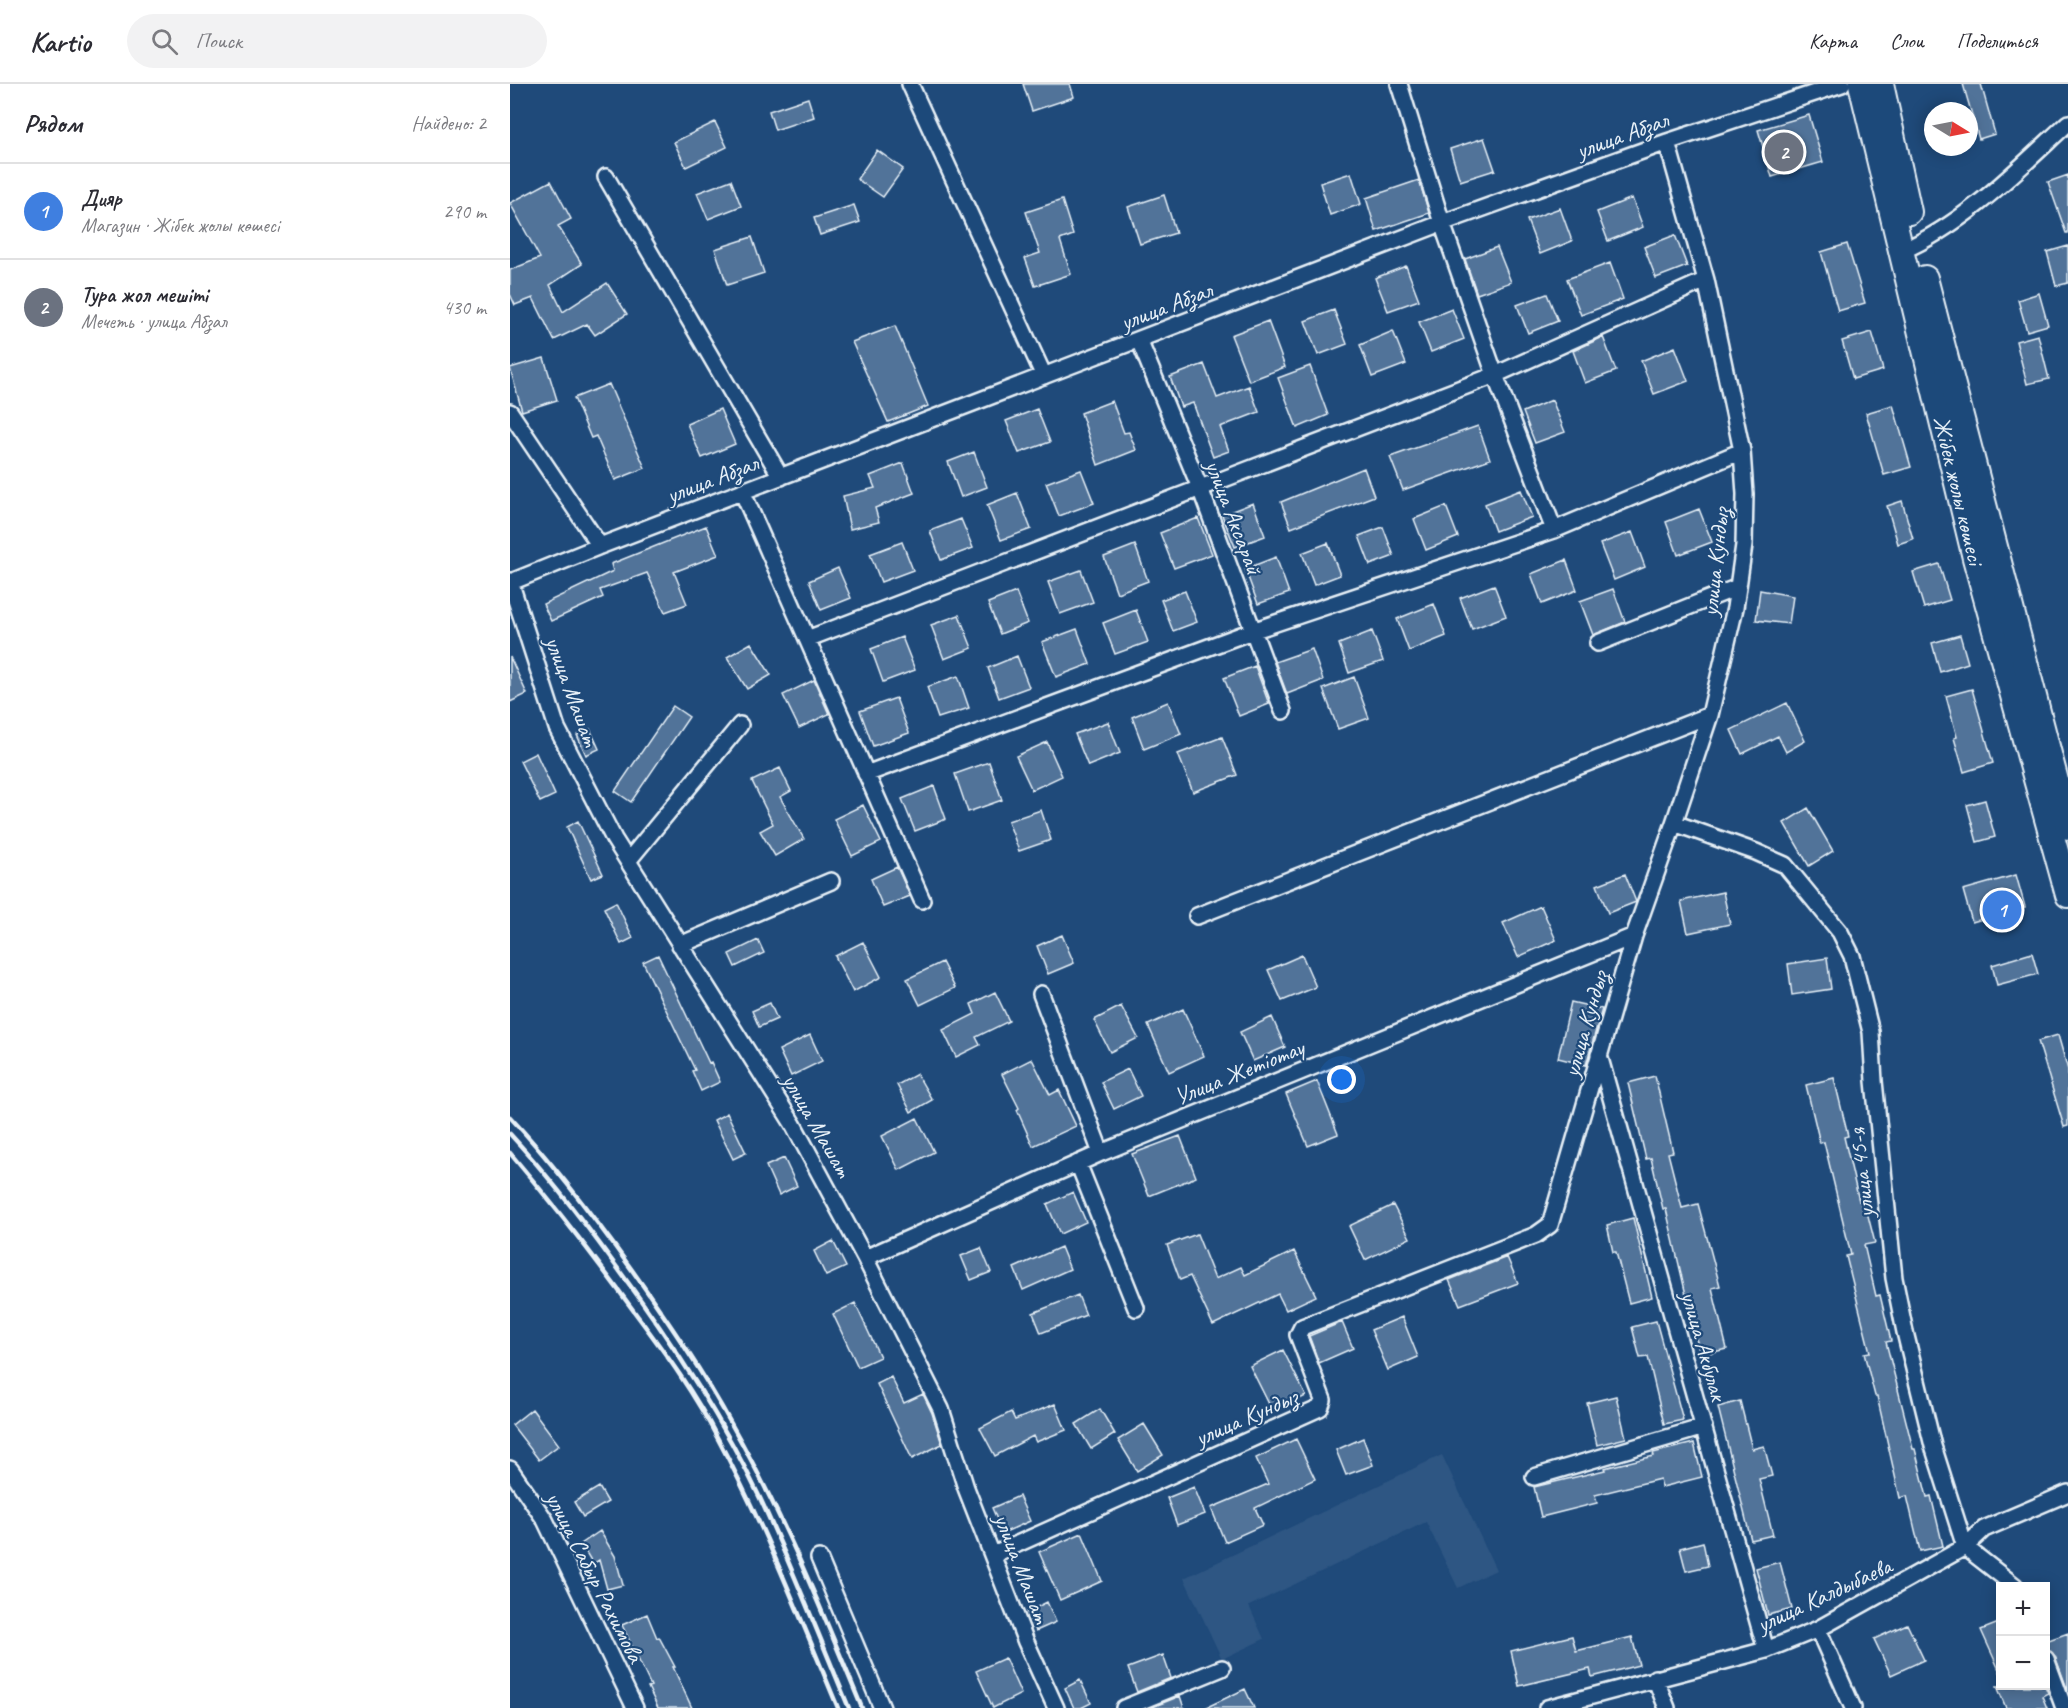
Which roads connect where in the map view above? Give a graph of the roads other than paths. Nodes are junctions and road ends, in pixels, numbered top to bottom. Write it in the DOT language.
graph roads {
  1 [pos="910,84"];
  2 [pos="1399,84"];
  3 [pos="1842,84"];
  4 [pos="1862,84"];
  5 [pos="1881,84"];
  6 [pos="2068,123"];
  7 [pos="1667,142"];
  8 [pos="606,177"];
  9 [pos="1442,223"];
  10 [pos="1909,248"];
  11 [pos="1706,280"];
  12 [pos="1139,340"];
  13 [pos="1495,375"];
  14 [pos="1044,376"];
  15 [pos="510,412"];
  16 [pos="1742,451"];
  17 [pos="781,477"];
  18 [pos="1200,488"];
  19 [pos="742,491"];
  20 [pos="1554,530"];
  21 [pos="600,546"];
  22 [pos="511,582"];
  23 [pos="1738,587"];
  24 [pos="1252,631"];
  25 [pos="807,639"];
  26 [pos="1598,643"];
  27 [pos="1283,711"];
  28 [pos="1710,715"];
  29 [pos="740,724"];
  30 [pos="866,774"];
  31 [pos="1674,823"];
  32 [pos="2068,827"];
  33 [pos="628,861"];
  34 [pos="831,880"];
  35 [pos="2068,895"];
  36 [pos="922,900"];
  37 [pos="1197,916"];
  38 [pos="1634,936"];
  39 [pos="680,945"];
  40 [pos="1041,994"];
  41 [pos="1599,1055"];
  42 [pos="1101,1153"];
  43 [pos="1078,1163"];
  44 [pos="865,1258"];
  45 [pos="1136,1308"];
  46 [pos="1704,1427"];
  47 [pos="510,1469"];
  48 [pos="1534,1477"];
  49 [pos="2068,1493"];
  50 [pos="1965,1547"];
  51 [pos="993,1555"];
  52 [pos="819,1558"];
  53 [pos="2009,1582"];
  54 [pos="1818,1629"];
  55 [pos="1766,1650"];
  56 [pos="1222,1668"];
  57 [pos="2050,1670"];
  58 [pos="1654,1678"];
  59 [pos="635,1708"];
  60 [pos="882,1708"];
  61 [pos="1056,1708"];
  62 [pos="1124,1708"];
  63 [pos="1547,1708"];
  64 [pos="1668,1708"];
  65 [pos="1853,1708"];
  66 [pos="2064,1708"];
  1 -- 14 [label="street"];
  2 -- 9 [label="street"];
  3 -- 7 [label="street, улица Абзал"];
  4 -- 10 [label="main road, Жібек жолы көшесі"];
  5 -- 10 [label="main road, Жібек жолы көшесі"];
  6 -- 10 [label="street"];
  7 -- 9 [label="street, улица Абзал"];
  7 -- 11 [label="street, улица Кундыз"];
  8 -- 17 [label="street"];
  9 -- 12 [label="street, улица Абзал"];
  9 -- 13 [label="street"];
  10 -- 32 [label="main road, Жібек жолы көшесі"];
  10 -- 35 [label="main road, Жібек жолы көшесі"];
  11 -- 13 [label="street"];
  11 -- 16 [label="street, улица Кундыз"];
  12 -- 14 [label="street, улица Абзал"];
  12 -- 18 [label="street, улица Аксарай"];
  13 -- 18 [label="street"];
  13 -- 20 [label="street"];
  14 -- 17 [label="street, улица Абзал"];
  15 -- 21 [label="street"];
  16 -- 20 [label="street"];
  16 -- 23 [label="street, улица Кундыз"];
  17 -- 19 [label="street, улица Абзал"];
  18 -- 24 [label="street, улица Аксарай"];
  18 -- 25 [label="street"];
  19 -- 21 [label="street, улица Абзал"];
  19 -- 25 [label="street"];
  20 -- 24 [label="street"];
  21 -- 22 [label="street, улица Абзал"];
  22 -- 33 [label="street, улица Машат"];
  23 -- 26 [label="street"];
  23 -- 28 [label="street, улица Кундыз"];
  24 -- 27 [label="street, улица Аксарай"];
  24 -- 30 [label="street"];
  25 -- 30 [label="street"];
  28 -- 31 [label="street, улица Кундыз"];
  28 -- 37 [label="street"];
  29 -- 33 [label="street"];
  30 -- 36 [label="street"];
  31 -- 38 [label="street, улица Кундыз"];
  31 -- 50 [label="street, улица 45-я"];
  33 -- 39 [label="street, улица Машат"];
  34 -- 39 [label="street"];
  38 -- 41 [label="street, улица Кундыз"];
  38 -- 42 [label="street, Улица Жетіотау"];
  39 -- 44 [label="street, улица Машат"];
  40 -- 42 [label="street"];
  41 -- 46 [label="street, улица Акбулак"];
  41 -- 51 [label="street, улица Кундыз"];
  42 -- 43 [label="street, Улица Жетіотау"];
  43 -- 44 [label="street, Улица Жетіотау"];
  43 -- 45 [label="street"];
  44 -- 51 [label="street, улица Машат"];
  46 -- 48 [label="street"];
  46 -- 55 [label="street, улица Акбулак"];
  47 -- 59 [label="street, улица Сабыр Рахимова"];
  49 -- 50 [label="street, улица Калдыбаева"];
  50 -- 53 [label="street"];
  50 -- 54 [label="street, улица Калдыбаева"];
  51 -- 61 [label="street, улица Машат"];
  52 -- 60 [label="street"];
  54 -- 55 [label="street, улица Калдыбаева"];
  54 -- 65 [label="street"];
  55 -- 58 [label="street, улица Калдыбаева"];
  56 -- 62 [label="street"];
  57 -- 66 [label="street"];
  58 -- 63 [label="street, улица Калдыбаева"];
  58 -- 64 [label="street"];
}
